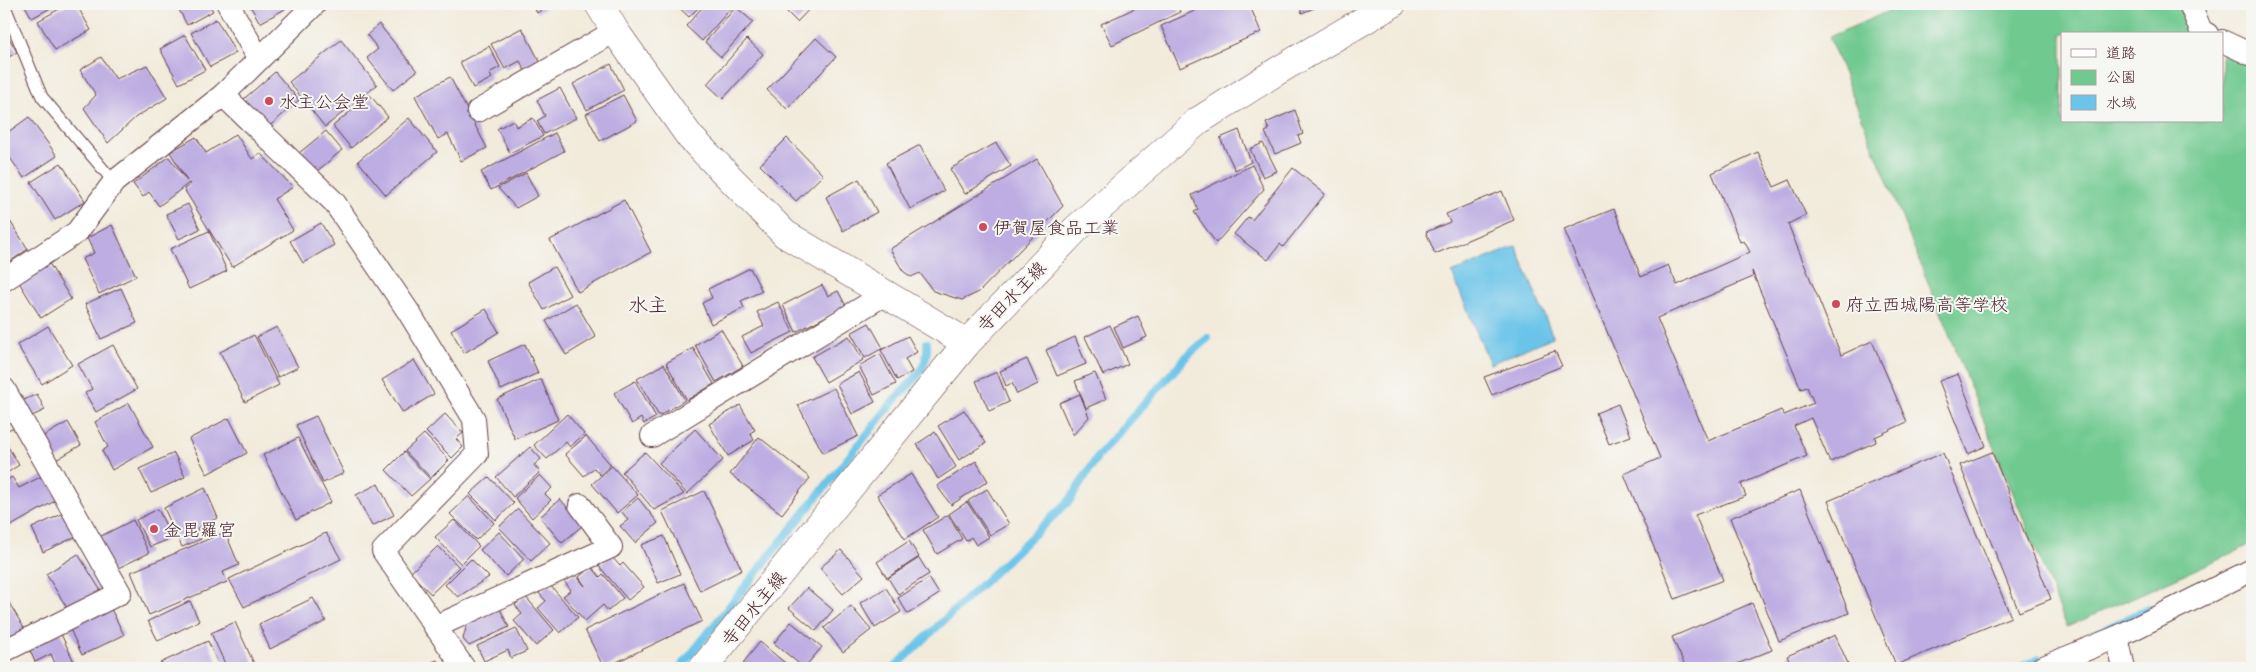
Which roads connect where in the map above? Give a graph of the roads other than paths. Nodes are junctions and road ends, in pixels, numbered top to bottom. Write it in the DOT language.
graph roads {
  1 [pos="4,4"];
  2 [pos="228,4"];
  3 [pos="315,4"];
  4 [pos="599,4"];
  5 [pos="1392,4"];
  6 [pos="2190,4"];
  7 [pos="616,31"];
  8 [pos="2203,32"];
  9 [pos="2224,42"];
  10 [pos="2252,55"];
  11 [pos="260,59"];
  12 [pos="223,95"];
  13 [pos="478,111"];
  14 [pos="114,182"];
  15 [pos="4,280"];
  16 [pos="885,294"];
  17 [pos="967,343"];
  18 [pos="4,389"];
  19 [pos="652,436"];
  20 [pos="580,505"];
  21 [pos="2252,570"];
  22 [pos="435,627"];
  23 [pos="2117,637"];
  24 [pos="4,651"];
  25 [pos="464,668"];
  26 [pos="703,668"];
  27 [pos="2041,668"];
  28 [pos="2124,668"];
  1 -- 14 [label="lane"];
  2 -- 11 [label="street"];
  3 -- 11 [label="street"];
  4 -- 7 [label="main road"];
  5 -- 17 [label="main road, 寺田水主線"];
  6 -- 8 [label="street"];
  7 -- 13 [label="street"];
  7 -- 16 [label="main road"];
  9 -- 10 [label="street"];
  11 -- 12 [label="street"];
  12 -- 14 [label="street"];
  12 -- 22 [label="street"];
  14 -- 15 [label="street"];
  16 -- 17 [label="main road"];
  16 -- 19 [label="street"];
  17 -- 26 [label="main road, 寺田水主線"];
  18 -- 24 [label="street"];
  20 -- 22 [label="street"];
  21 -- 23 [label="street"];
  22 -- 25 [label="street"];
  23 -- 27 [label="street"];
  23 -- 28 [label="street"];
}
